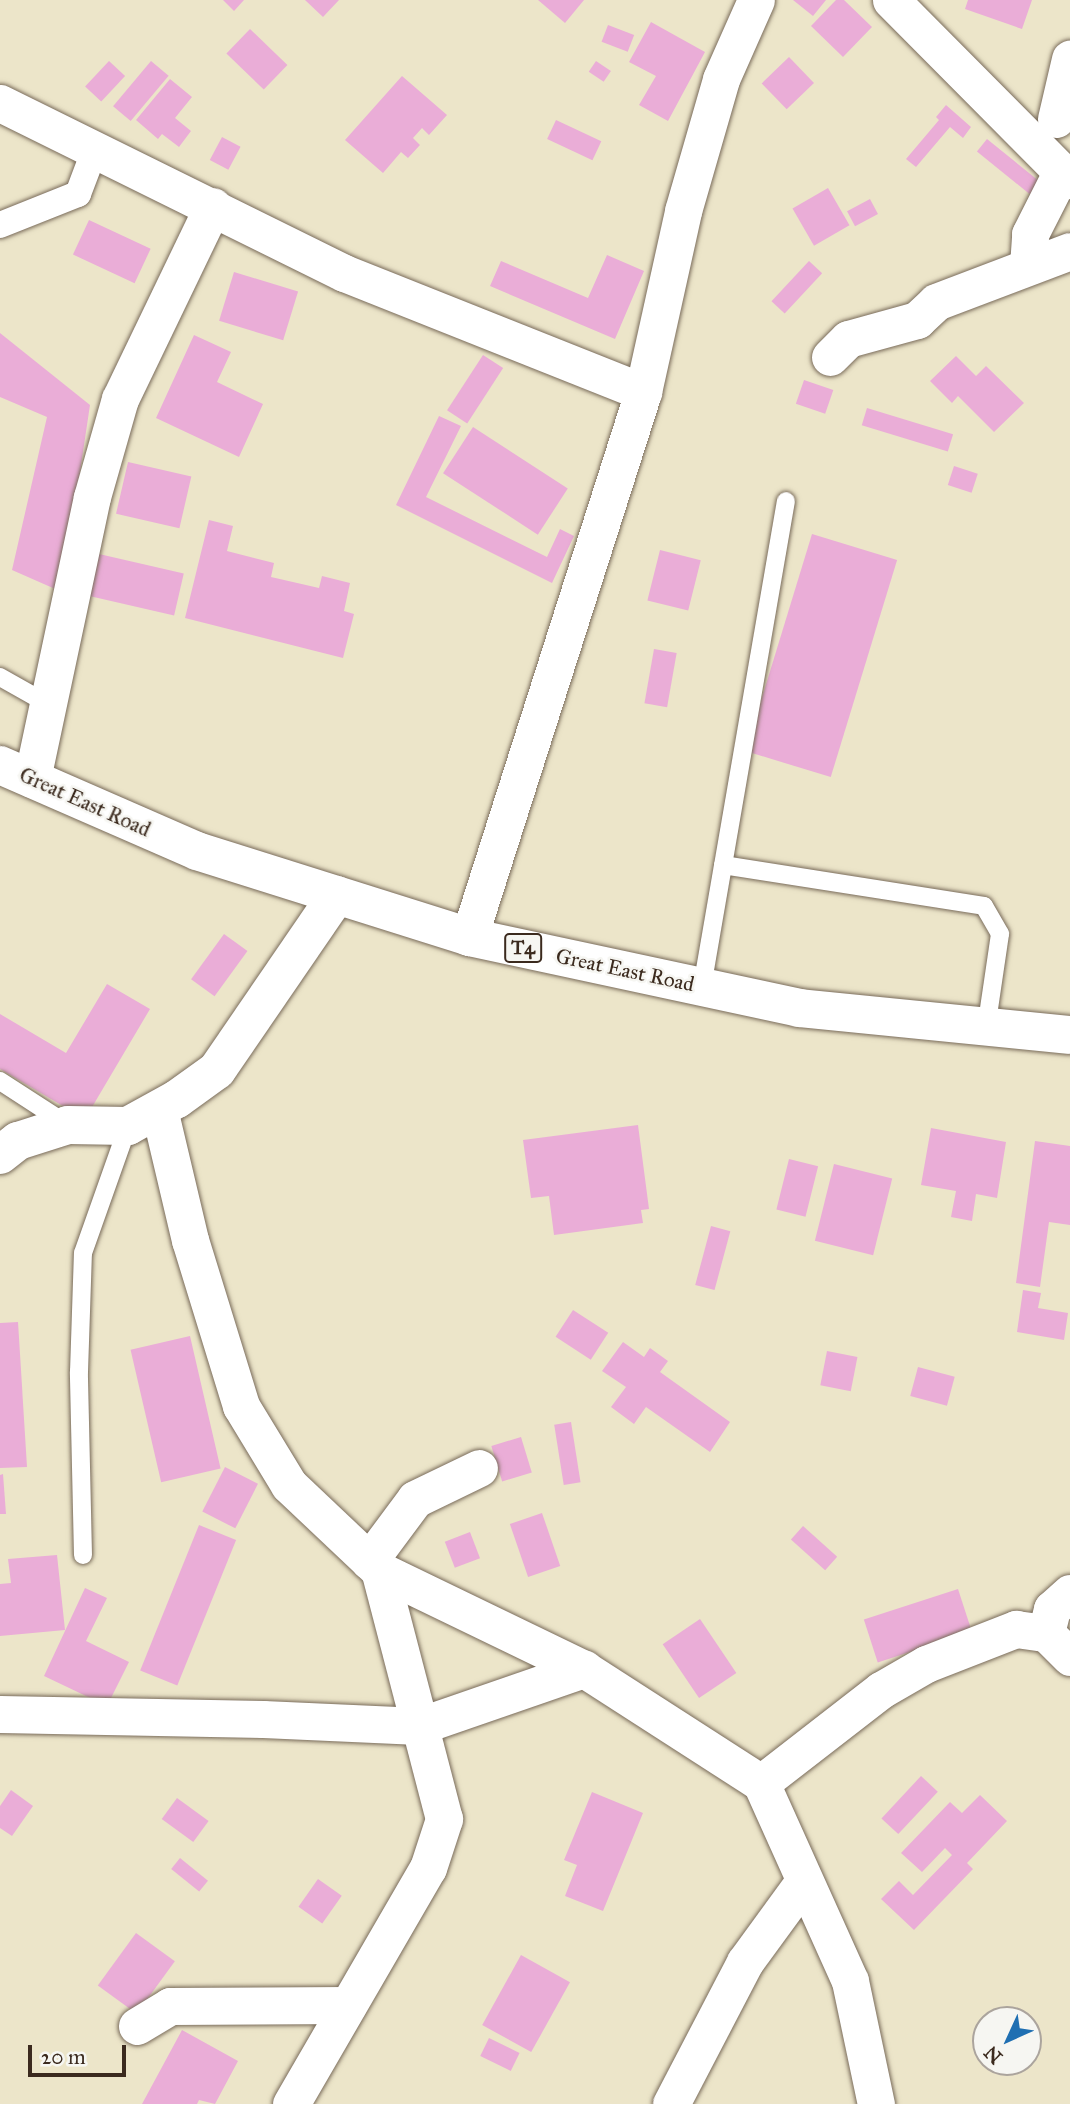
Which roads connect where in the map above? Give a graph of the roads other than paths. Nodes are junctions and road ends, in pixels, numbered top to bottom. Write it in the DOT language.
graph roads {
  1 [pos="756,0"];
  2 [pos="891,0"];
  3 [pos="1070,59"];
  4 [pos="0,103"];
  5 [pos="1052,122"];
  6 [pos="95,149"];
  7 [pos="1066,176"];
  8 [pos="213,206"];
  9 [pos="0,225"];
  10 [pos="1070,251"];
  11 [pos="1028,266"];
  12 [pos="830,357"];
  13 [pos="643,392"];
  14 [pos="786,501"];
  15 [pos="0,677"];
  16 [pos="48,704"];
  17 [pos="16,772"];
  18 [pos="723,865"];
  19 [pos="337,895"];
  20 [pos="469,937"];
  21 [pos="702,987"];
  22 [pos="986,1029"];
  23 [pos="1070,1035"];
  24 [pos="0,1081"];
  25 [pos="144,1118"];
  26 [pos="68,1125"];
  27 [pos="0,1155"];
  28 [pos="479,1468"];
  29 [pos="83,1555"];
  30 [pos="374,1565"];
  31 [pos="1070,1593"];
  32 [pos="1058,1645"];
  33 [pos="584,1669"];
  34 [pos="0,1714"];
  35 [pos="419,1726"];
  36 [pos="761,1783"];
  37 [pos="804,1881"];
  38 [pos="348,2005"];
  39 [pos="137,2026"];
  40 [pos="291,2104"];
  41 [pos="671,2104"];
  42 [pos="876,2104"];
  1 -- 13 [label="street"];
  2 -- 5 [label="street"];
  3 -- 5 [label="street"];
  4 -- 6 [label="street"];
  5 -- 7 [label="street"];
  6 -- 8 [label="street"];
  6 -- 9 [label="street"];
  7 -- 11 [label="street"];
  8 -- 13 [label="street"];
  8 -- 16 [label="street"];
  10 -- 11 [label="street"];
  11 -- 12 [label="street"];
  13 -- 20 [label="street"];
  14 -- 18 [label="lane"];
  15 -- 16 [label="lane"];
  16 -- 17 [label="street"];
  17 -- 19 [label="main road, Great East Road / T4"];
  18 -- 21 [label="lane"];
  18 -- 22 [label="lane"];
  19 -- 20 [label="main road, Great East Road / T4"];
  19 -- 25 [label="main road"];
  20 -- 21 [label="main road, Great East Road / T4"];
  21 -- 22 [label="main road, Great East Road / T4"];
  22 -- 23 [label="main road, Great East Road / T4"];
  24 -- 26 [label="lane"];
  25 -- 26 [label="main road"];
  25 -- 29 [label="lane"];
  25 -- 30 [label="street"];
  26 -- 27 [label="main road"];
  28 -- 30 [label="street"];
  30 -- 33 [label="street"];
  30 -- 35 [label="street"];
  31 -- 32 [label="street"];
  32 -- 36 [label="street"];
  33 -- 35 [label="street"];
  33 -- 36 [label="street"];
  34 -- 35 [label="street"];
  35 -- 38 [label="street"];
  36 -- 37 [label="street"];
  37 -- 41 [label="street"];
  37 -- 42 [label="street"];
  38 -- 39 [label="street"];
  38 -- 40 [label="street"];
}
